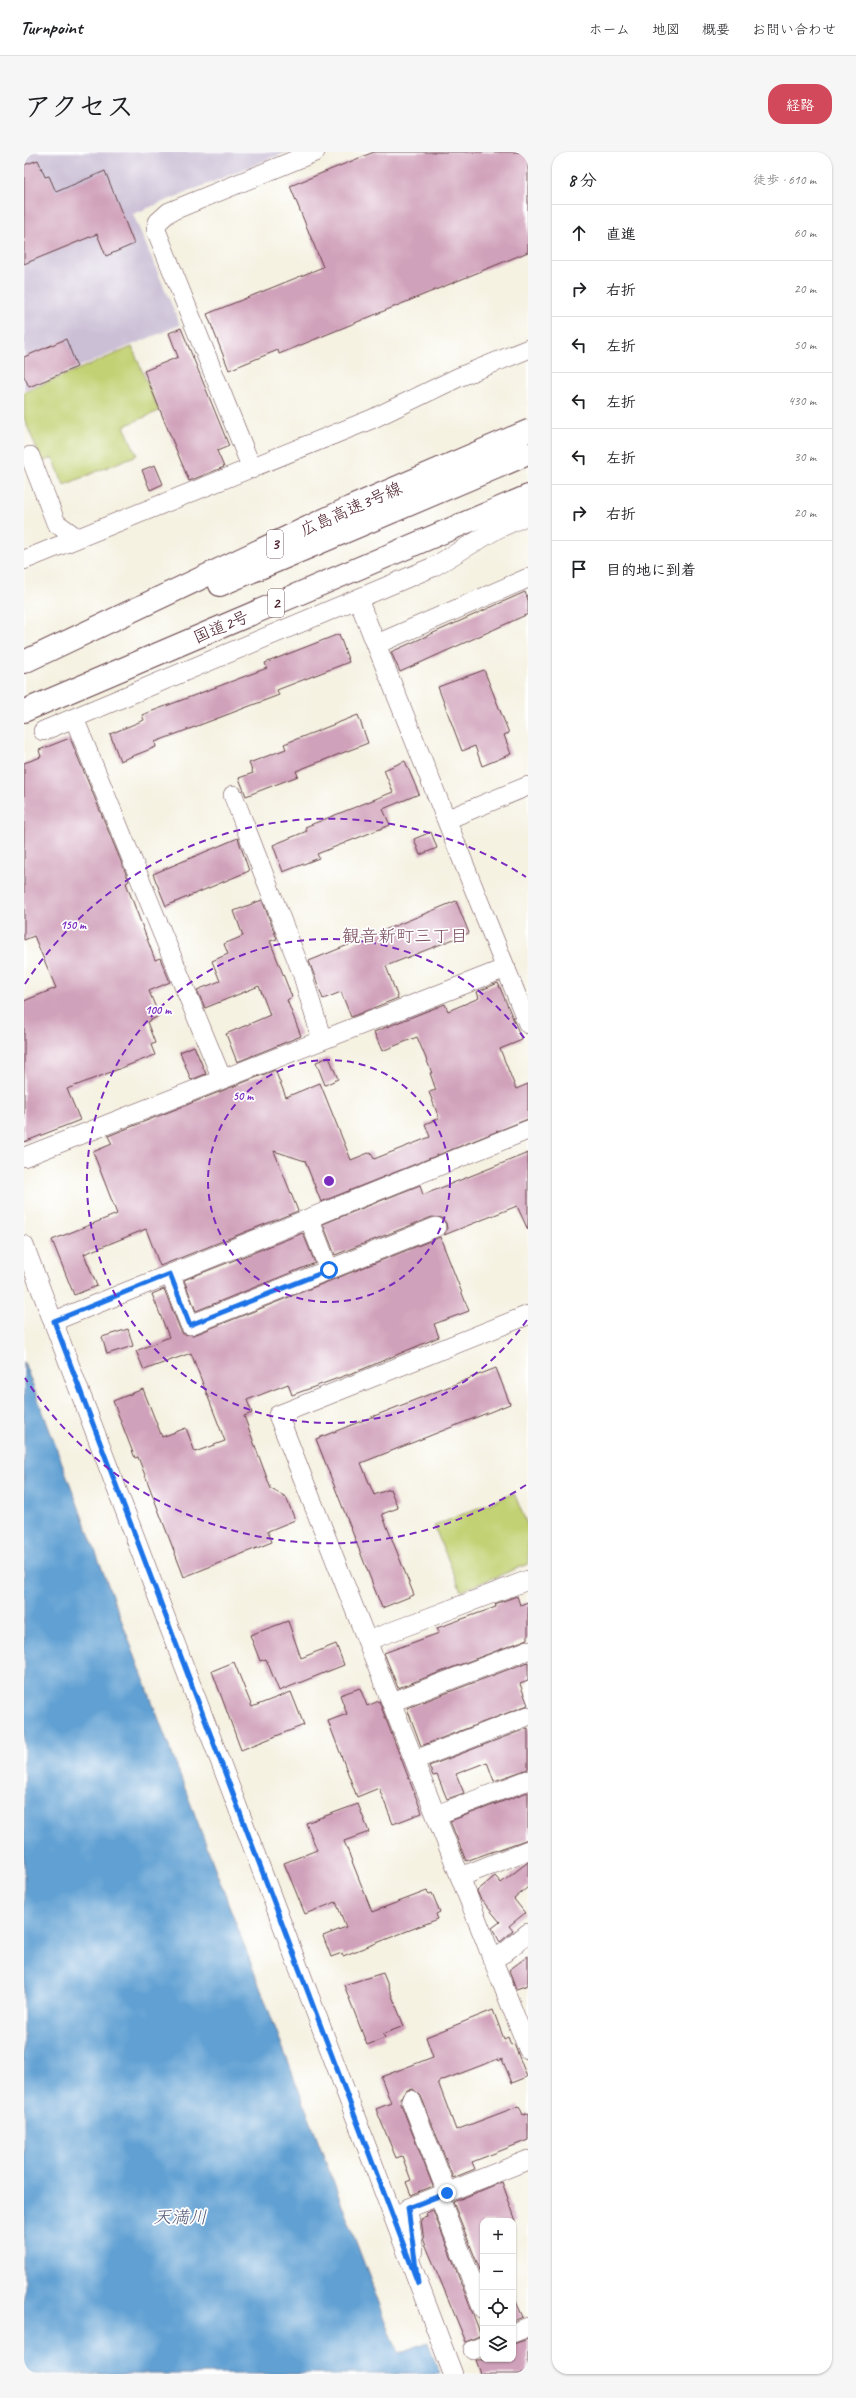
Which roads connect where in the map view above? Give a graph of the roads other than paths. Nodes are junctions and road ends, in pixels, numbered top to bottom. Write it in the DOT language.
graph roads {
  1 [pos="315,152"];
  2 [pos="528,349"];
  3 [pos="528,431"];
  4 [pos="528,454"];
  5 [pos="30,456"];
  6 [pos="252,469"];
  7 [pos="528,496"];
  8 [pos="528,515"];
  9 [pos="77,538"];
  10 [pos="24,560"];
  11 [pos="528,578"];
  12 [pos="358,599"];
  13 [pos="377,644"];
  14 [pos="24,662"];
  15 [pos="24,666"];
  16 [pos="24,711"];
  17 [pos="74,718"];
  18 [pos="43,731"];
  19 [pos="528,786"];
  20 [pos="233,795"];
  21 [pos="448,819"];
  22 [pos="506,968"];
  23 [pos="528,1024"];
  24 [pos="322,1040"];
  25 [pos="222,1079"];
  26 [pos="528,1130"];
  27 [pos="24,1157"];
  28 [pos="309,1218"];
  29 [pos="436,1227"];
  30 [pos="24,1245"];
  31 [pos="329,1270"];
  32 [pos="170,1274"];
  33 [pos="528,1315"];
  34 [pos="54,1321"];
  35 [pos="528,1580"];
  36 [pos="366,1641"];
  37 [pos="528,1650"];
  38 [pos="392,1702"];
  39 [pos="528,1716"];
  40 [pos="415,1760"];
  41 [pos="528,1780"];
  42 [pos="436,1815"];
  43 [pos="528,1850"];
  44 [pos="460,1877"];
  45 [pos="528,1933"];
  46 [pos="492,1959"];
  47 [pos="527,2042"];
  48 [pos="410,2100"];
  49 [pos="528,2160"];
  50 [pos="443,2194"];
  51 [pos="418,2283"];
  52 [pos="480,2300"];
  53 [pos="528,2327"];
  54 [pos="516,2332"];
  55 [pos="453,2374"];
  1 -- 6 [label="street"];
  2 -- 6 [label="street"];
  3 -- 14 [label="highway, 広島高速3号線 / 3"];
  4 -- 15 [label="highway, 広島高速3号線 / 3"];
  5 -- 9 [label="street"];
  6 -- 9 [label="street"];
  7 -- 16 [label="highway, 国道2号 / 2"];
  8 -- 12 [label="street"];
  9 -- 10 [label="street"];
  11 -- 13 [label="street"];
  12 -- 13 [label="street"];
  12 -- 17 [label="street"];
  13 -- 21 [label="street"];
  17 -- 18 [label="street"];
  17 -- 25 [label="street"];
  19 -- 21 [label="street"];
  20 -- 24 [label="street"];
  21 -- 22 [label="street"];
  22 -- 23 [label="street"];
  22 -- 24 [label="street"];
  24 -- 25 [label="street"];
  25 -- 27 [label="street"];
  26 -- 28 [label="street"];
  28 -- 31 [label="street"];
  28 -- 32 [label="street"];
  29 -- 31 [label="street"];
  30 -- 34 [label="street"];
  31 -- 32 [label="street"];
  32 -- 34 [label="street"];
  33 -- 36 [label="street"];
  34 -- 51 [label="street"];
  35 -- 36 [label="street"];
  36 -- 38 [label="street"];
  37 -- 38 [label="street"];
  38 -- 40 [label="street"];
  39 -- 40 [label="street"];
  40 -- 42 [label="street"];
  41 -- 42 [label="street"];
  42 -- 44 [label="street"];
  43 -- 44 [label="street"];
  44 -- 46 [label="street"];
  45 -- 46 [label="street"];
  46 -- 47 [label="street"];
  48 -- 50 [label="street"];
  49 -- 50 [label="street"];
  50 -- 51 [label="street"];
  50 -- 52 [label="street"];
  51 -- 55 [label="street"];
  53 -- 54 [label="street"];
}
